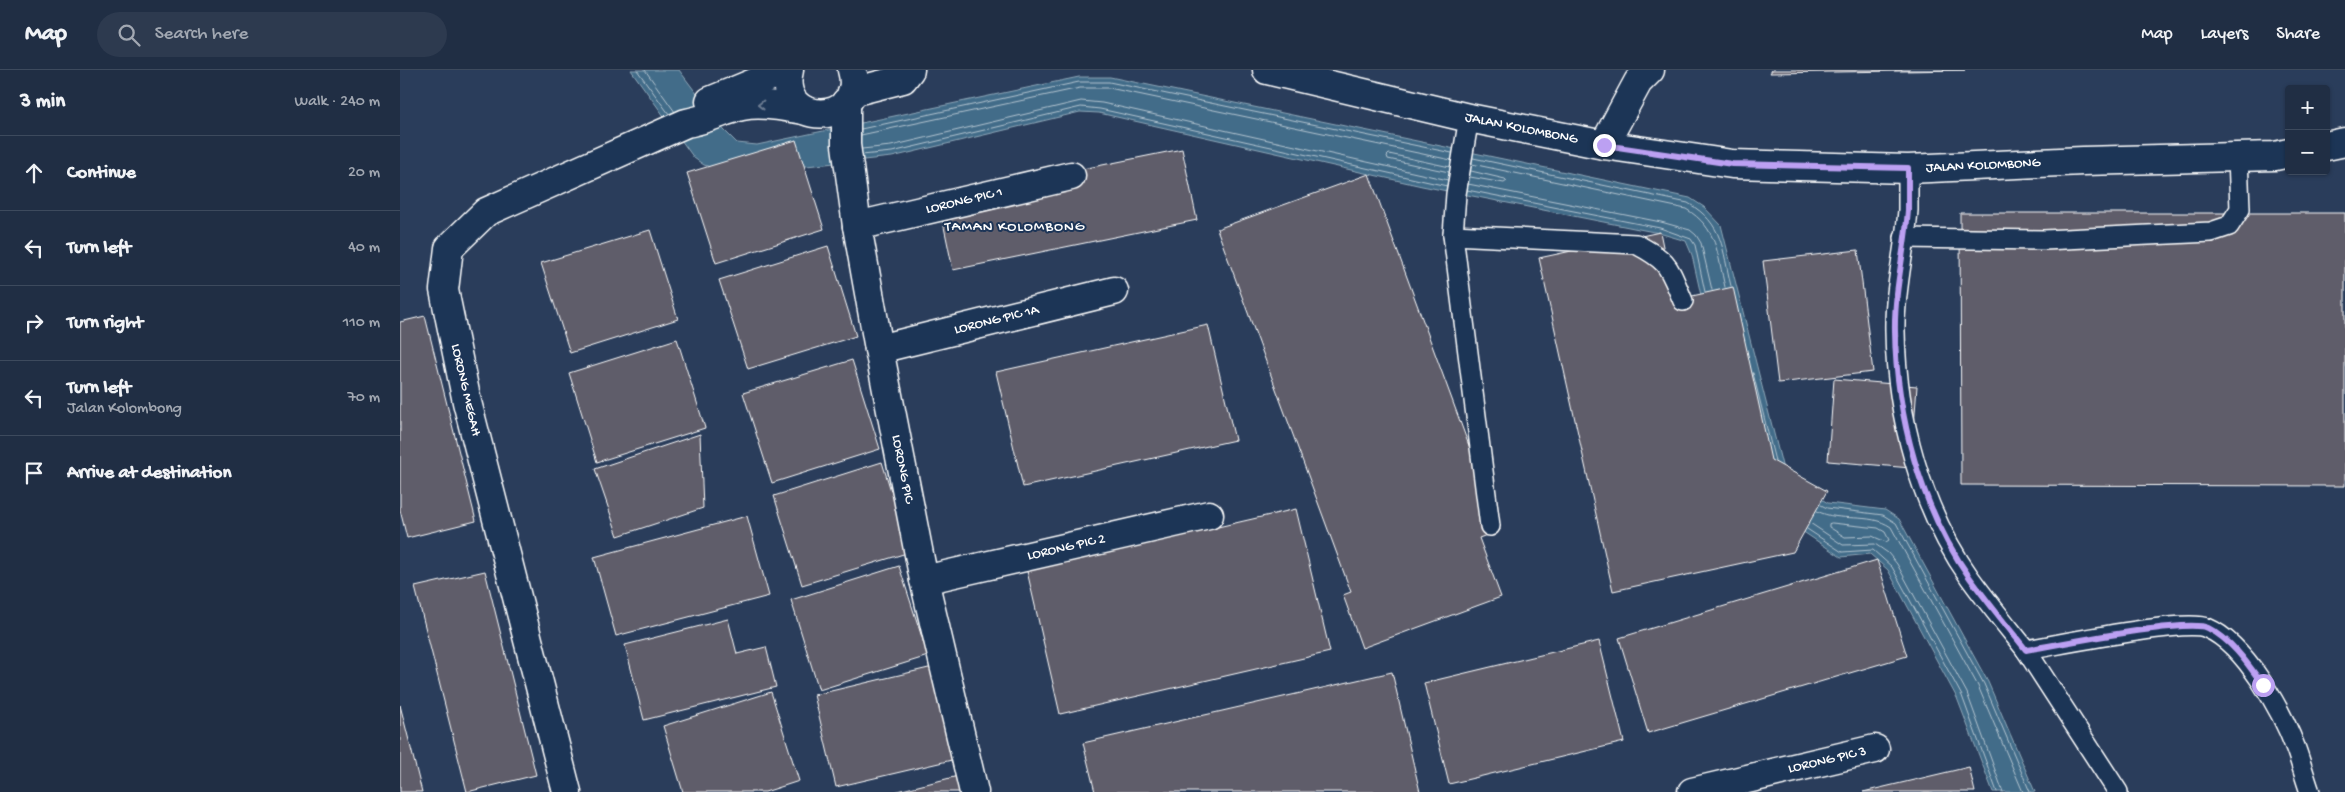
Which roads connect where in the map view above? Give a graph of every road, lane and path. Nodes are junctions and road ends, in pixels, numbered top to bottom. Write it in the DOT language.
graph roads {
  1 [pos="737,70"];
  2 [pos="787,70"];
  3 [pos="910,70"];
  4 [pos="1267,70"];
  5 [pos="1650,70"];
  6 [pos="850,88"];
  7 [pos="715,107"];
  8 [pos="810,112"];
  9 [pos="1469,118"];
  10 [pos="2345,142"];
  11 [pos="846,145"];
  12 [pos="1604,145"];
  13 [pos="2330,145"];
  14 [pos="2285,153"];
  15 [pos="2238,157"];
  16 [pos="1908,168"];
  17 [pos="1071,176"];
  18 [pos="857,226"];
  19 [pos="1453,235"];
  20 [pos="1904,238"];
  21 [pos="1114,290"];
  22 [pos="1682,301"];
  23 [pos="879,348"];
  24 [pos="1209,515"];
  25 [pos="1490,526"];
  26 [pos="924,580"];
  27 [pos="2026,650"];
  28 [pos="1875,749"];
  29 [pos="567,792"];
  30 [pos="974,792"];
  31 [pos="1692,792"];
  32 [pos="2118,792"];
  33 [pos="2310,792"];
  1 -- 7 [label="street"];
  2 -- 7 [label="street, LORONG MEGAH"];
  2 -- 8 [label="street"];
  3 -- 6 [label="street"];
  4 -- 9 [label="street, JALAN KOLOMBONG"];
  5 -- 12 [label="street"];
  6 -- 8 [label="street"];
  6 -- 11 [label="street, LORONG PIC"];
  8 -- 7 [label="street, LORONG MEGAH, one-way"];
  7 -- 29 [label="street, LORONG MEGAH"];
  8 -- 11 [label="street"];
  9 -- 12 [label="street, JALAN KOLOMBONG"];
  9 -- 19 [label="lane"];
  10 -- 13 [label="street"];
  11 -- 18 [label="street, LORONG PIC"];
  12 -- 16 [label="street, JALAN KOLOMBONG"];
  14 -- 15 [label="street, JALAN KOLOMBONG"];
  15 -- 16 [label="street, JALAN KOLOMBONG"];
  15 -- 20 [label="lane"];
  16 -- 20 [label="lane"];
  17 -- 18 [label="street, LORONG PIC 1"];
  18 -- 23 [label="street, LORONG PIC"];
  19 -- 22 [label="lane"];
  19 -- 25 [label="lane"];
  20 -- 27 [label="lane"];
  21 -- 23 [label="street, LORONG PIC 1A"];
  23 -- 26 [label="street, LORONG PIC"];
  24 -- 26 [label="street, LORONG PIC 2"];
  26 -- 30 [label="street, LORONG PIC"];
  27 -- 32 [label="lane"];
  27 -- 33 [label="lane"];
  28 -- 31 [label="street, LORONG PIC 3"];
}
